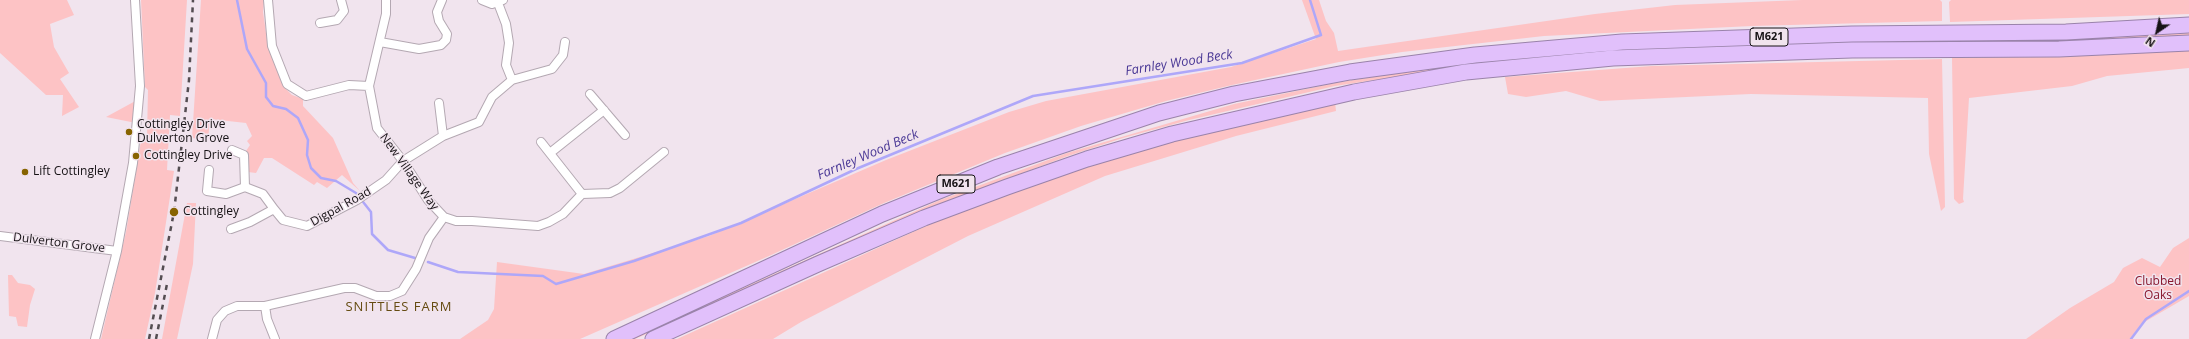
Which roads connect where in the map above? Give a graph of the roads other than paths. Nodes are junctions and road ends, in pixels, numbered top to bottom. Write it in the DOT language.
graph roads {
  1 [pos="135,0"];
  2 [pos="268,0"];
  3 [pos="342,0"];
  4 [pos="386,0"];
  5 [pos="442,0"];
  6 [pos="482,0"];
  7 [pos="501,2"];
  8 [pos="320,23"];
  9 [pos="2189,25"];
  10 [pos="380,42"];
  11 [pos="565,42"];
  12 [pos="2189,43"];
  13 [pos="512,80"];
  14 [pos="369,86"];
  15 [pos="590,94"];
  16 [pos="439,103"];
  17 [pos="604,110"];
  18 [pos="625,135"];
  19 [pos="444,136"];
  20 [pos="541,142"];
  21 [pos="232,150"];
  22 [pos="664,152"];
  23 [pos="550,153"];
  24 [pos="403,161"];
  25 [pos="208,170"];
  26 [pos="245,187"];
  27 [pos="582,194"];
  28 [pos="274,209"];
  29 [pos="444,217"];
  30 [pos="231,229"];
  31 [pos="0,236"];
  32 [pos="117,251"];
  33 [pos="265,306"];
  34 [pos="95,339"];
  35 [pos="212,339"];
  36 [pos="275,339"];
  37 [pos="614,339"];
  38 [pos="653,339"];
  1 -- 32 [label="street"];
  2 -- 14 [label="street"];
  3 -- 8 [label="street"];
  4 -- 10 [label="street, New Village Way"];
  5 -- 10 [label="street"];
  6 -- 7 [label="street"];
  7 -- 13 [label="street"];
  9 -- 37 [label="highway, M621"];
  10 -- 14 [label="street, New Village Way"];
  11 -- 13 [label="street"];
  12 -- 38 [label="highway, M621"];
  13 -- 19 [label="street, Digpal Road"];
  14 -- 24 [label="street, New Village Way"];
  15 -- 17 [label="street"];
  16 -- 19 [label="street"];
  17 -- 18 [label="street"];
  17 -- 23 [label="street"];
  19 -- 24 [label="street, Digpal Road"];
  20 -- 23 [label="street"];
  21 -- 26 [label="street"];
  22 -- 27 [label="street"];
  23 -- 27 [label="street"];
  24 -- 28 [label="street, Digpal Road"];
  24 -- 29 [label="street, New Village Way"];
  25 -- 26 [label="street"];
  26 -- 28 [label="street, Digpal Road"];
  27 -- 29 [label="street, New Village Way"];
  28 -- 30 [label="street"];
  29 -- 33 [label="street"];
  31 -- 32 [label="street, Dulverton Grove"];
  32 -- 34 [label="street"];
  33 -- 35 [label="street"];
  33 -- 36 [label="street"];
}
